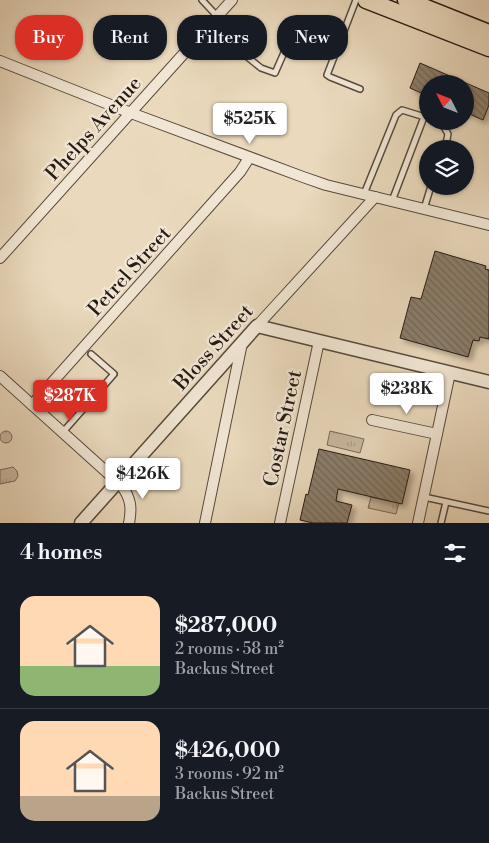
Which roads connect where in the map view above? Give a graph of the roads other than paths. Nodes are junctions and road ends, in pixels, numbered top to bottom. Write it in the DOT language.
graph roads {
  1 [pos="202,0"];
  2 [pos="232,0"];
  3 [pos="356,0"];
  4 [pos="406,0"];
  5 [pos="373,1"];
  6 [pos="217,15"];
  7 [pos="219,15"];
  8 [pos="436,15"];
  9 [pos="488,38"];
  10 [pos="179,60"];
  11 [pos="252,60"];
  12 [pos="281,60"];
  13 [pos="0,61"];
  14 [pos="360,89"];
  15 [pos="131,113"];
  16 [pos="419,115"];
  17 [pos="421,130"];
  18 [pos="249,158"];
  19 [pos="370,195"];
  20 [pos="428,195"];
  21 [pos="392,201"];
  22 [pos="424,209"];
  23 [pos="489,225"];
  24 [pos="0,258"];
  25 [pos="257,326"];
  26 [pos="319,341"];
  27 [pos="242,343"];
  28 [pos="91,354"];
  29 [pos="450,373"];
  30 [pos="0,376"];
  31 [pos="489,382"];
  32 [pos="32,405"];
  33 [pos="372,420"];
  34 [pos="62,432"];
  35 [pos="437,434"];
  36 [pos="118,482"];
  37 [pos="424,497"];
  38 [pos="446,502"];
  39 [pos="489,511"];
  40 [pos="81,523"];
  41 [pos="128,523"];
  42 [pos="205,523"];
  43 [pos="280,523"];
  44 [pos="418,523"];
  45 [pos="441,523"];
  1 -- 6 [label="lane"];
  2 -- 7 [label="street, Phelps Avenue"];
  3 -- 14 [label="lane"];
  4 -- 8 [label="main road"];
  5 -- 8 [label="main road"];
  8 -- 9 [label="main road"];
  10 -- 15 [label="street, Phelps Avenue"];
  11 -- 12 [label="lane"];
  13 -- 15 [label="street"];
  15 -- 18 [label="street"];
  15 -- 24 [label="street, Phelps Avenue"];
  16 -- 19 [label="lane"];
  17 -- 21 [label="lane"];
  18 -- 19 [label="street"];
  18 -- 32 [label="street, Petrel Street"];
  19 -- 21 [label="street"];
  19 -- 25 [label="street, Bloss Street"];
  20 -- 22 [label="lane"];
  21 -- 22 [label="street"];
  22 -- 23 [label="street"];
  25 -- 26 [label="street"];
  25 -- 27 [label="street, Bloss Street"];
  26 -- 29 [label="street"];
  26 -- 43 [label="street, Costar Street"];
  27 -- 36 [label="street, Bloss Street"];
  27 -- 42 [label="street"];
  28 -- 34 [label="lane"];
  29 -- 31 [label="street"];
  29 -- 35 [label="street"];
  30 -- 32 [label="street"];
  32 -- 34 [label="street"];
  33 -- 35 [label="street"];
  34 -- 36 [label="street"];
  35 -- 37 [label="street"];
  36 -- 40 [label="street, Bloss Street"];
  36 -- 41 [label="street"];
  37 -- 38 [label="lane"];
  37 -- 44 [label="street"];
  38 -- 39 [label="lane"];
  38 -- 45 [label="lane"];
}
